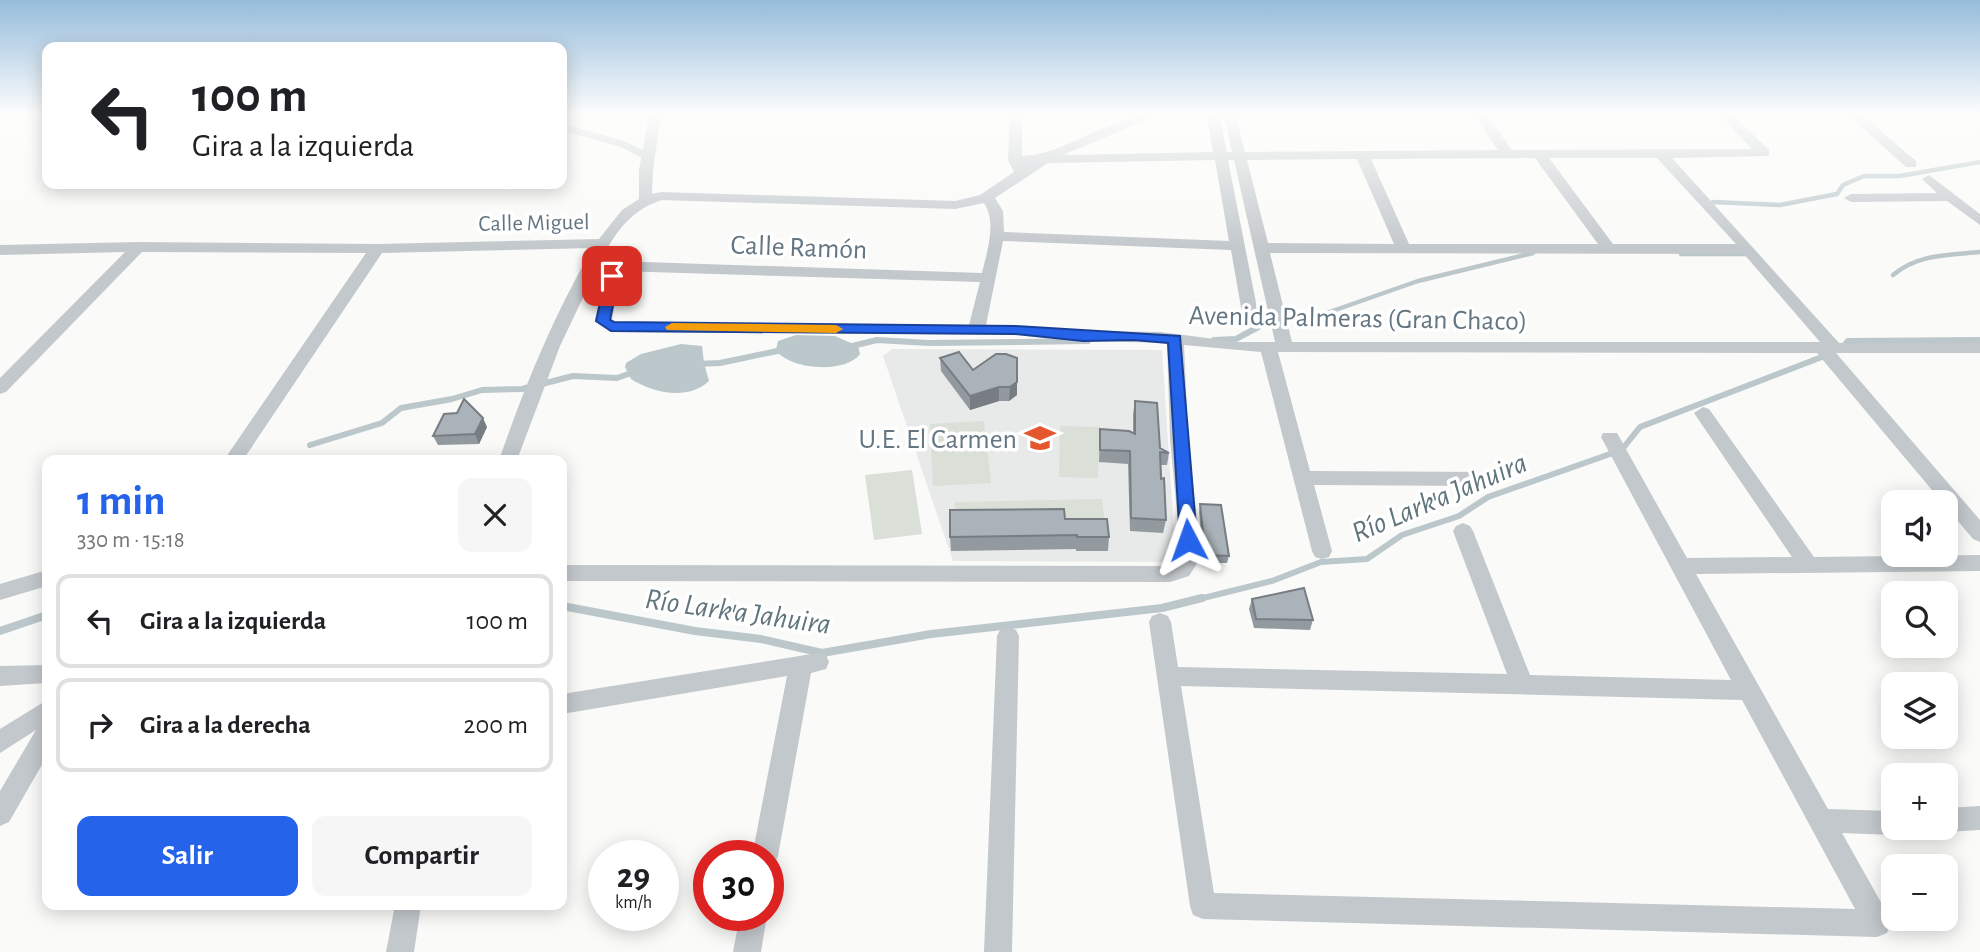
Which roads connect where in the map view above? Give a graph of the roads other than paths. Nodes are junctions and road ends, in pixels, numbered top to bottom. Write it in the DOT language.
graph roads {
  1 [pos="648,159"];
  2 [pos="1018,159"];
  3 [pos="1071,159"];
  4 [pos="1222,159"];
  5 [pos="1239,159"];
  6 [pos="1364,159"];
  7 [pos="1543,159"];
  8 [pos="1666,159"];
  9 [pos="1907,159"];
  10 [pos="1046,160"];
  11 [pos="1912,164"];
  12 [pos="1018,167"];
  13 [pos="1929,179"];
  14 [pos="1948,197"];
  15 [pos="1851,198"];
  16 [pos="646,199"];
  17 [pos="988,199"];
  18 [pos="1980,222"];
  19 [pos="995,236"];
  20 [pos="601,246"];
  21 [pos="1237,246"];
  22 [pos="138,247"];
  23 [pos="1403,247"];
  24 [pos="1263,248"];
  25 [pos="377,249"];
  26 [pos="1609,249"];
  27 [pos="1749,249"];
  28 [pos="0,250"];
  29 [pos="609,266"];
  30 [pos="988,278"];
  31 [pos="1250,313"];
  32 [pos="976,330"];
  33 [pos="1175,340"];
  34 [pos="1277,347"];
  35 [pos="1828,347"];
  36 [pos="1980,348"];
  37 [pos="0,388"];
  38 [pos="1703,413"];
  39 [pos="1611,438"];
  40 [pos="236,455"];
  41 [pos="511,455"];
  42 [pos="1303,478"];
  43 [pos="1486,479"];
  44 [pos="1463,531"];
  45 [pos="1980,534"];
  46 [pos="1322,551"];
  47 [pos="1980,563"];
  48 [pos="1810,565"];
  49 [pos="1682,566"];
  50 [pos="567,573"];
  51 [pos="42,579"];
  52 [pos="0,592"];
  53 [pos="1160,622"];
  54 [pos="1008,635"];
  55 [pos="42,674"];
  56 [pos="0,676"];
  57 [pos="1170,676"];
  58 [pos="1522,684"];
  59 [pos="1748,690"];
  60 [pos="567,703"];
  61 [pos="42,713"];
  62 [pos="0,742"];
  63 [pos="42,743"];
  64 [pos="0,814"];
  65 [pos="1980,818"];
  66 [pos="1958,819"];
  67 [pos="1820,821"];
  68 [pos="1881,823"];
  69 [pos="769,840"];
  70 [pos="407,910"];
  71 [pos="751,931"];
  72 [pos="400,952"];
  73 [pos="747,952"];
  74 [pos="998,952"];
  1 -- 16 [label="street"];
  2 -- 12 [label="street"];
  3 -- 10 [label="street"];
  4 -- 21 [label="street"];
  5 -- 24 [label="street"];
  6 -- 23 [label="street"];
  7 -- 26 [label="street"];
  8 -- 27 [label="street"];
  9 -- 11 [label="street"];
  10 -- 12 [label="street"];
  12 -- 17 [label="street"];
  13 -- 14 [label="street"];
  14 -- 15 [label="street"];
  14 -- 18 [label="street"];
  16 -- 17 [label="street"];
  16 -- 20 [label="street, Calle Miguel"];
  17 -- 19 [label="street"];
  19 -- 21 [label="street"];
  19 -- 30 [label="street"];
  20 -- 25 [label="street, Calle Miguel"];
  20 -- 29 [label="street"];
  20 -- 41 [label="street"];
  21 -- 31 [label="street"];
  22 -- 25 [label="street, Calle Miguel"];
  22 -- 28 [label="street, Calle Miguel"];
  22 -- 37 [label="street"];
  23 -- 24 [label="street"];
  23 -- 26 [label="street"];
  24 -- 34 [label="street"];
  25 -- 40 [label="street"];
  26 -- 27 [label="street"];
  27 -- 35 [label="street"];
  29 -- 30 [label="street, Calle Ramón"];
  29 -- 32 [label="street, Avenida Palmeras (Gran Chaco)"];
  30 -- 32 [label="street"];
  32 -- 33 [label="street, Avenida Palmeras (Gran Chaco)"];
  33 -- 34 [label="street, Avenida Palmeras (Gran Chaco)"];
  33 -- 50 [label="street"];
  34 -- 35 [label="street, Avenida Palmeras (Gran Chaco)"];
  34 -- 42 [label="street"];
  35 -- 36 [label="street, Avenida Palmeras (Gran Chaco)"];
  35 -- 45 [label="street"];
  38 -- 48 [label="street"];
  39 -- 49 [label="street"];
  42 -- 43 [label="street"];
  42 -- 46 [label="street"];
  44 -- 58 [label="street"];
  47 -- 48 [label="street"];
  48 -- 49 [label="street"];
  49 -- 59 [label="street"];
  51 -- 52 [label="street"];
  53 -- 57 [label="street"];
  54 -- 74 [label="street"];
  55 -- 56 [label="street"];
  57 -- 58 [label="street"];
  57 -- 67 [label="street"];
  58 -- 59 [label="street"];
  59 -- 67 [label="street"];
  60 -- 69 [label="street"];
  61 -- 62 [label="street"];
  63 -- 64 [label="street"];
  65 -- 66 [label="street"];
  67 -- 68 [label="street"];
  70 -- 72 [label="street"];
  71 -- 73 [label="street"];
}
